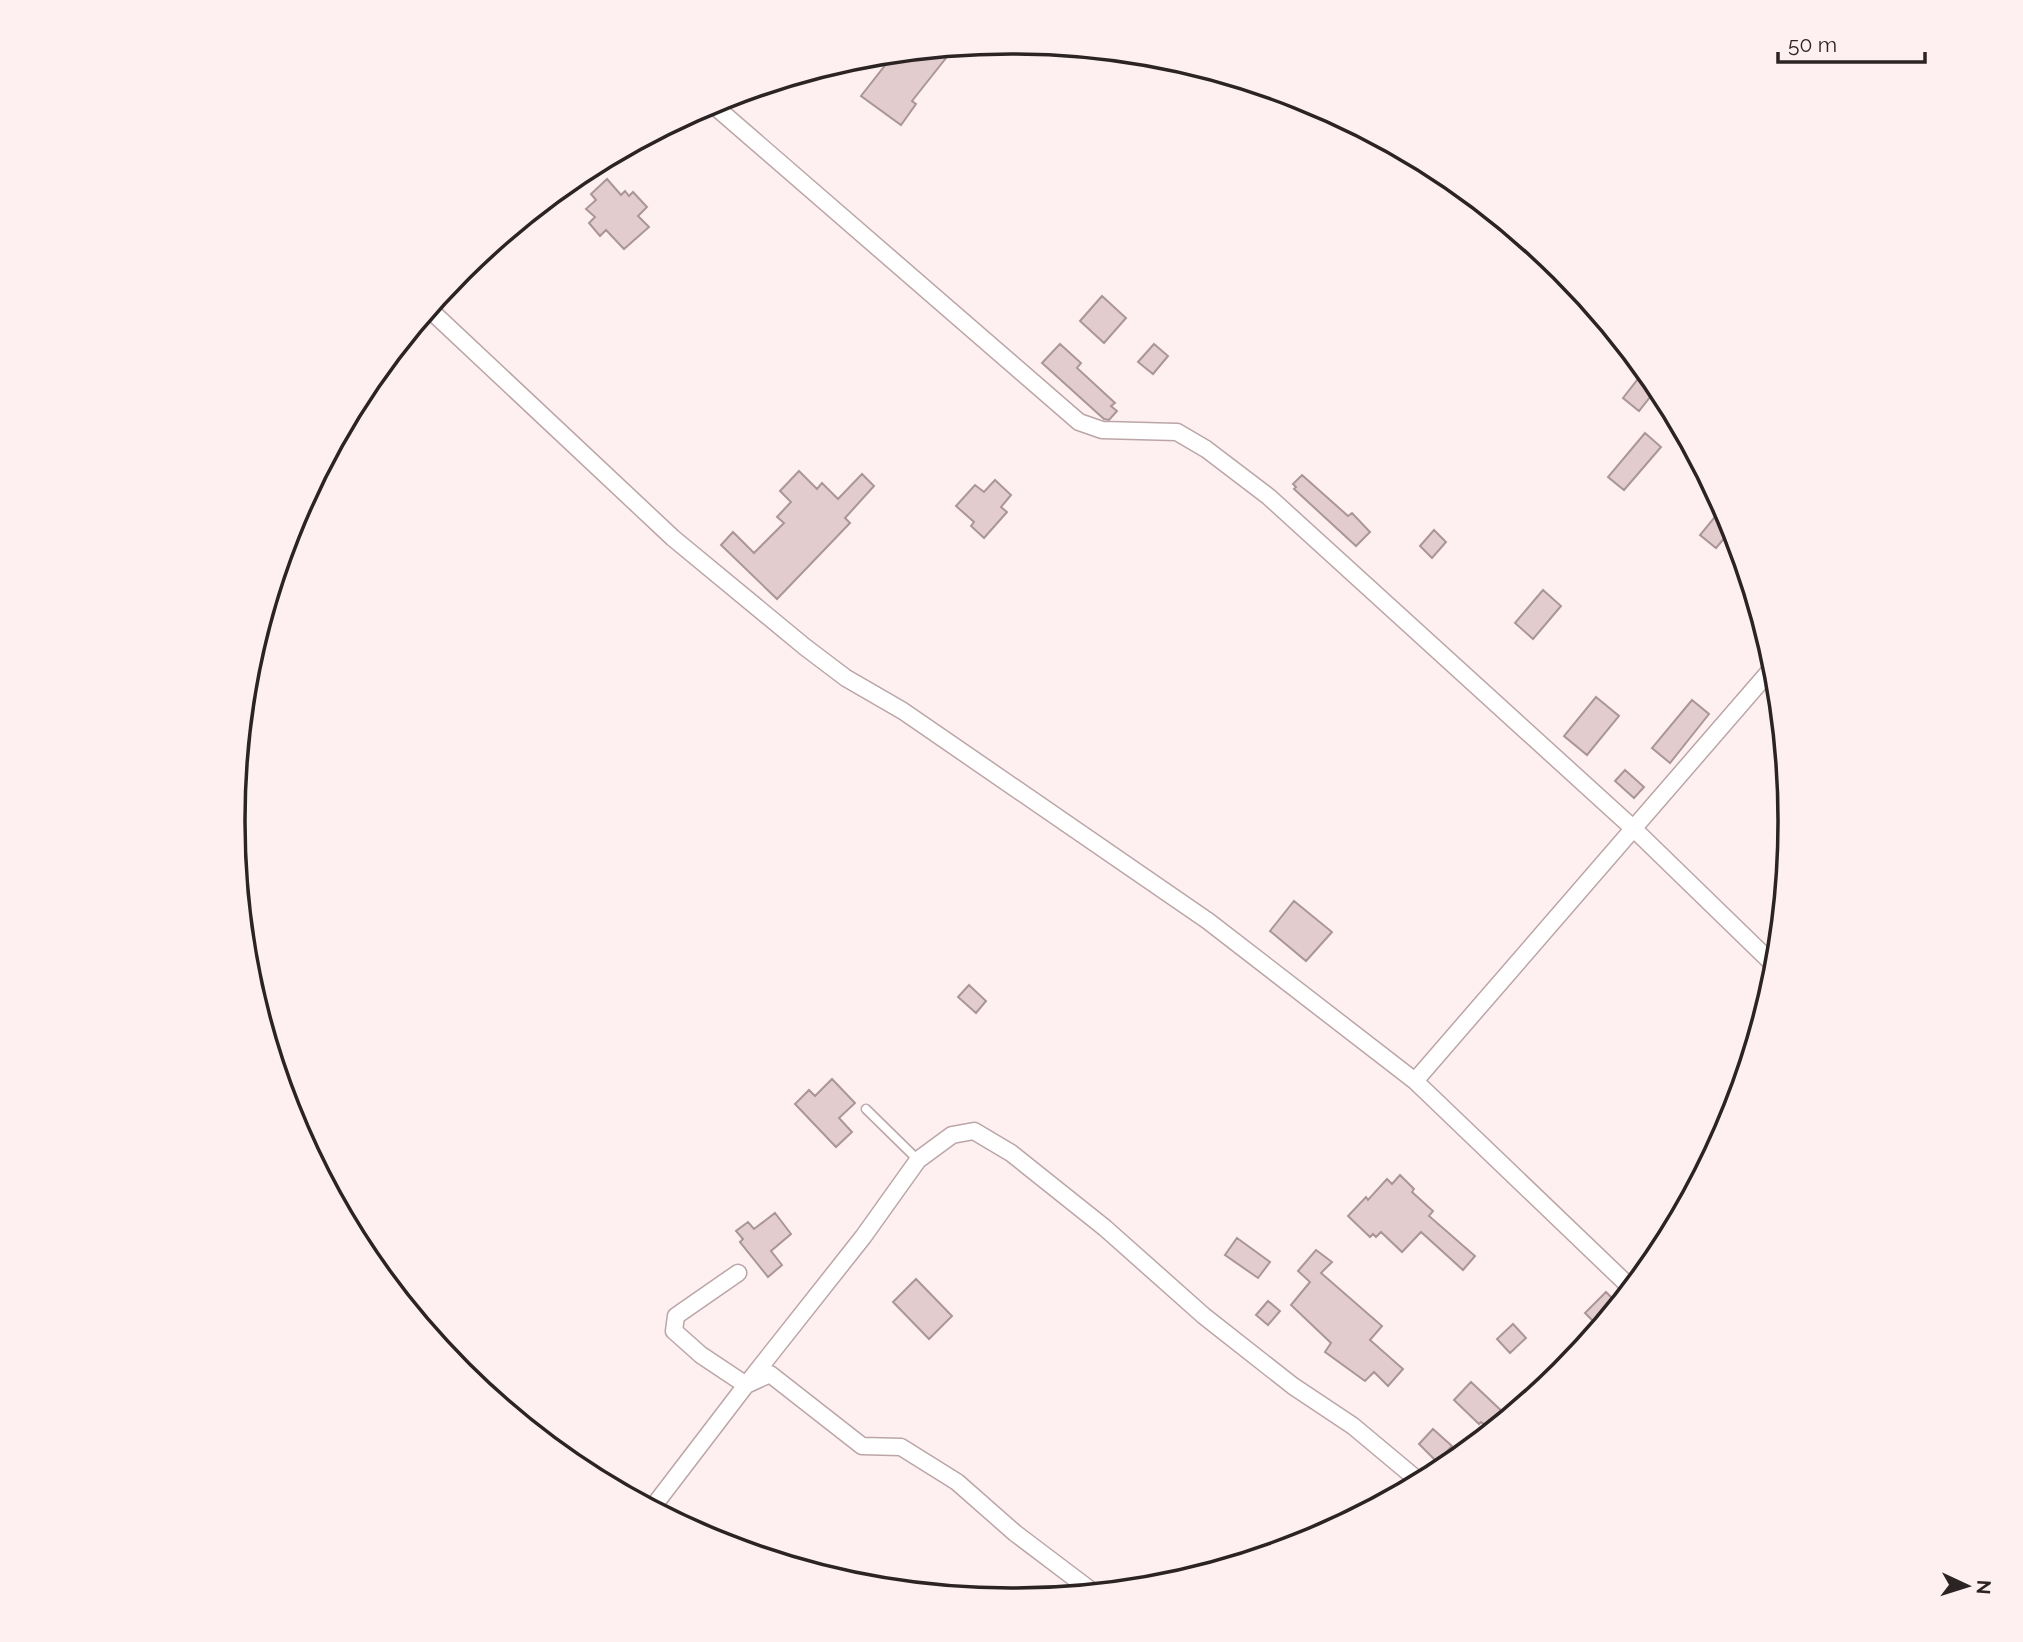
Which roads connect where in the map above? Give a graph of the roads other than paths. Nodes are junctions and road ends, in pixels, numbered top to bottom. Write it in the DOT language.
graph roads {
  1 [pos="721,112"];
  2 [pos="435,315"];
  3 [pos="1765,677"];
  4 [pos="1635,830"];
  5 [pos="1766,957"];
  6 [pos="1415,1081"];
  7 [pos="866,1109"];
  8 [pos="918,1160"];
  9 [pos="738,1273"];
  10 [pos="1624,1282"];
  11 [pos="746,1385"];
  12 [pos="1411,1475"];
  13 [pos="657,1501"];
  14 [pos="1082,1584"];
  1 -- 4 [label="street"];
  2 -- 6 [label="street"];
  3 -- 4 [label="street"];
  4 -- 5 [label="street"];
  4 -- 6 [label="street"];
  6 -- 10 [label="street"];
  7 -- 8 [label="lane"];
  8 -- 11 [label="street"];
  8 -- 12 [label="street"];
  9 -- 11 [label="street"];
  11 -- 13 [label="street"];
  11 -- 14 [label="street"];
}
